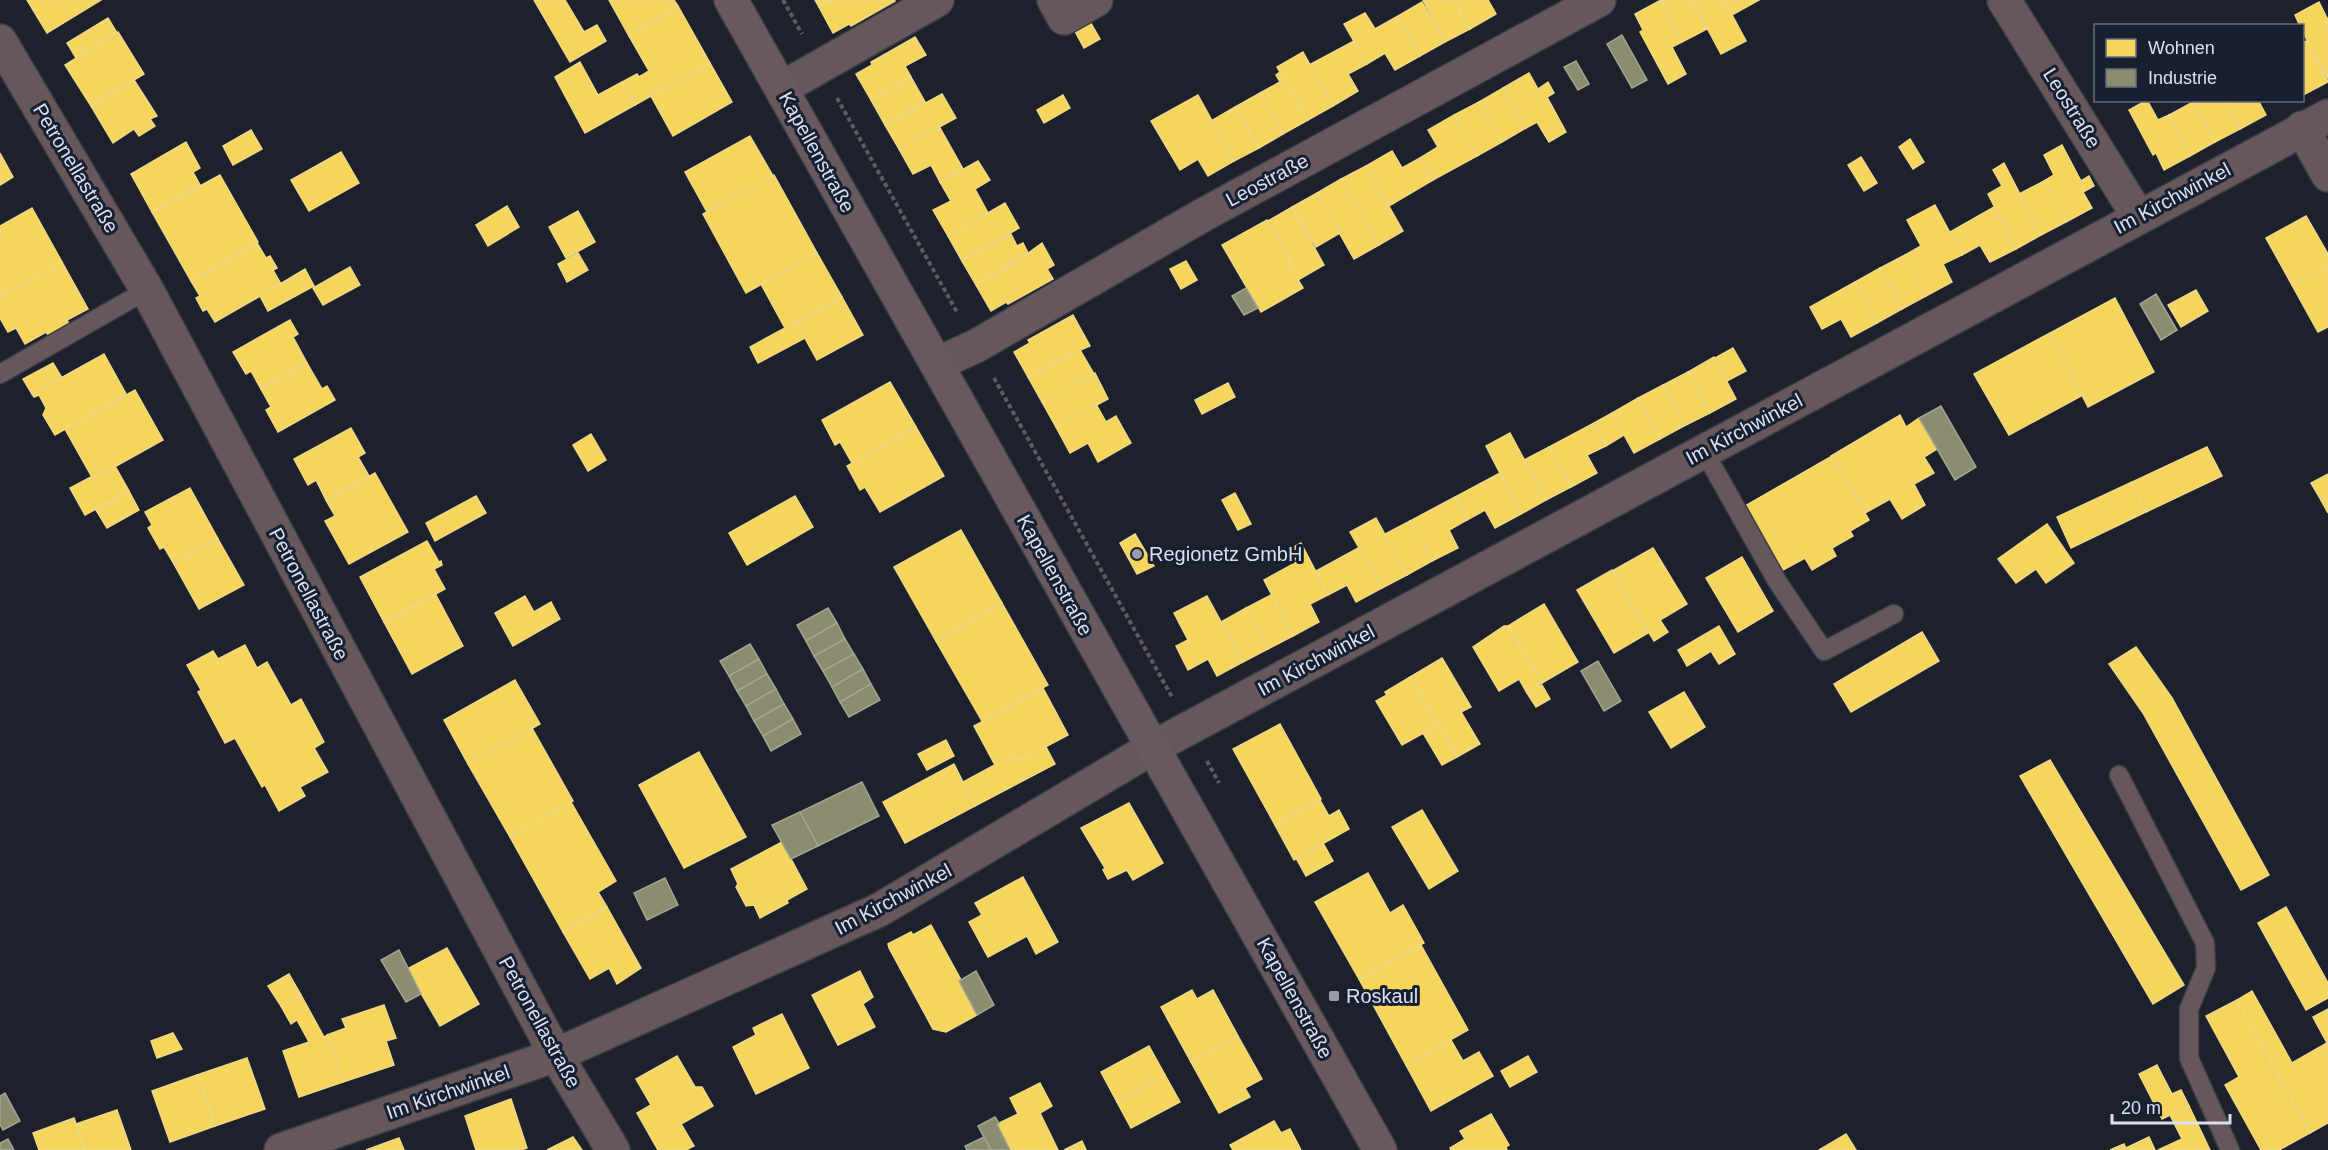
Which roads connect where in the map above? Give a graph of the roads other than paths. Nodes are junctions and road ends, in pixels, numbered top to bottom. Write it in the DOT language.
graph roads {
  1 [pos="731,0"];
  2 [pos="937,0"];
  3 [pos="1054,0"];
  4 [pos="1096,0"];
  5 [pos="1599,0"];
  6 [pos="2004,0"];
  7 [pos="0,41"];
  8 [pos="782,88"];
  9 [pos="2315,122"];
  10 [pos="2328,175"];
  11 [pos="2138,216"];
  12 [pos="147,291"];
  13 [pos="937,364"];
  14 [pos="0,374"];
  15 [pos="1704,451"];
  16 [pos="1894,614"];
  17 [pos="1152,748"];
  18 [pos="2119,775"];
  19 [pos="556,1055"];
  20 [pos="281,1150"];
  21 [pos="614,1150"];
  22 [pos="1380,1150"];
  23 [pos="2230,1150"];
  1 -- 8 [label="street, Kapellenstraße"];
  2 -- 8 [label="street"];
  3 -- 4 [label="street"];
  5 -- 13 [label="street, Leostraße"];
  6 -- 11 [label="street, Leostraße"];
  7 -- 12 [label="street, Petronellastraße"];
  8 -- 13 [label="street, Kapellenstraße"];
  9 -- 10 [label="street"];
  9 -- 11 [label="street, Im Kirchwinkel"];
  11 -- 15 [label="street, Im Kirchwinkel"];
  12 -- 14 [label="lane"];
  12 -- 19 [label="street, Petronellastraße"];
  13 -- 17 [label="street, Kapellenstraße"];
  15 -- 16 [label="lane"];
  15 -- 17 [label="street, Im Kirchwinkel"];
  17 -- 19 [label="street, Im Kirchwinkel"];
  17 -- 22 [label="street, Kapellenstraße"];
  18 -- 23 [label="lane"];
  19 -- 20 [label="street, Im Kirchwinkel"];
  19 -- 21 [label="street, Petronellastraße"];
}
